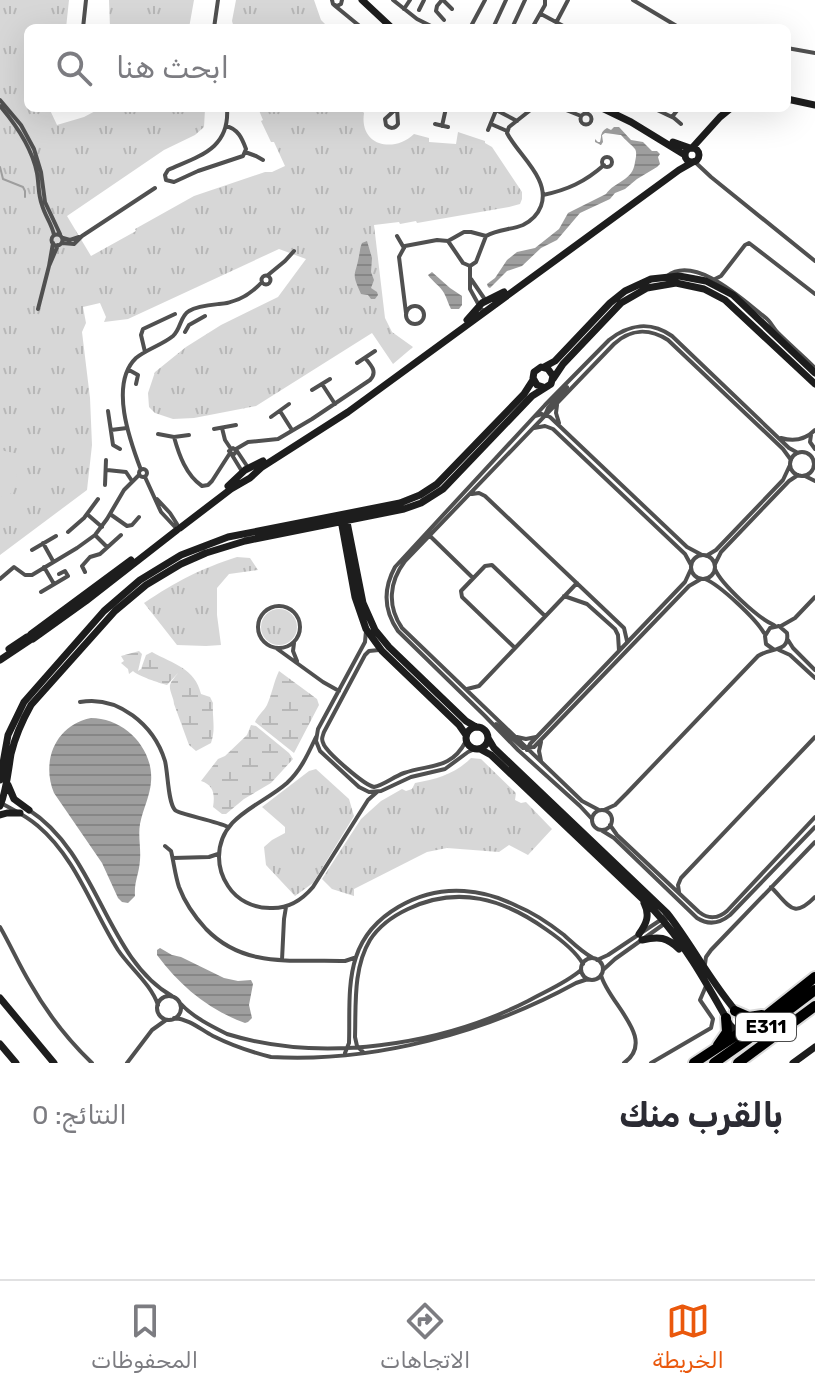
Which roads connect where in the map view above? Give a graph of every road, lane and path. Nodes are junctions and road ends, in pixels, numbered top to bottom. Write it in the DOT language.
graph roads {
  1 [pos="86,0"];
  2 [pos="218,0"];
  3 [pos="356,0"];
  4 [pos="362,0"];
  5 [pos="393,0"];
  6 [pos="410,0"];
  7 [pos="424,0"];
  8 [pos="443,0"];
  9 [pos="485,0"];
  10 [pos="506,0"];
  11 [pos="524,0"];
  12 [pos="545,0"];
  13 [pos="568,0"];
  14 [pos="633,0"];
  15 [pos="337,3"];
  16 [pos="404,9"];
  17 [pos="452,9"];
  18 [pos="419,10"];
  19 [pos="541,13"];
  20 [pos="444,20"];
  21 [pos="557,21"];
  22 [pos="83,24"];
  23 [pos="215,24"];
  24 [pos="357,24"];
  25 [pos="380,24"];
  26 [pos="388,24"];
  27 [pos="427,24"];
  28 [pos="472,24"];
  29 [pos="495,24"];
  30 [pos="514,24"];
  31 [pos="534,24"];
  32 [pos="561,24"];
  33 [pos="673,24"];
  34 [pos="791,49"];
  35 [pos="815,53"];
  36 [pos="0,100"];
  37 [pos="791,100"];
  38 [pos="815,105"];
  39 [pos="0,106"];
  40 [pos="227,112"];
  41 [pos="393,112"];
  42 [pos="397,112"];
  43 [pos="446,112"];
  44 [pos="495,112"];
  45 [pos="501,112"];
  46 [pos="528,112"];
  47 [pos="571,112"];
  48 [pos="610,112"];
  49 [pos="620,112"];
  50 [pos="663,112"];
  51 [pos="676,112"];
  52 [pos="727,112"];
  53 [pos="10,115"];
  54 [pos="581,116"];
  55 [pos="672,117"];
  56 [pos="517,121"];
  57 [pos="435,124"];
  58 [pos="681,124"];
  59 [pos="226,126"];
  60 [pos="507,131"];
  61 [pos="245,152"];
  62 [pos="689,155"];
  63 [pos="263,160"];
  64 [pos="604,165"];
  65 [pos="155,188"];
  66 [pos="543,195"];
  67 [pos="397,236"];
  68 [pos="486,236"];
  69 [pos="58,240"];
  70 [pos="448,241"];
  71 [pos="404,248"];
  72 [pos="294,251"];
  73 [pos="815,261"];
  74 [pos="470,266"];
  75 [pos="699,276"];
  76 [pos="721,276"];
  77 [pos="714,279"];
  78 [pos="722,283"];
  79 [pos="249,285"];
  80 [pos="253,291"];
  81 [pos="815,294"];
  82 [pos="405,298"];
  83 [pos="482,301"];
  84 [pos="413,306"];
  85 [pos="38,309"];
  86 [pos="406,313"];
  87 [pos="175,314"];
  88 [pos="205,316"];
  89 [pos="181,324"];
  90 [pos="375,351"];
  91 [pos="794,351"];
  92 [pos="145,352"];
  93 [pos="365,358"];
  94 [pos="357,363"];
  95 [pos="544,367"];
  96 [pos="129,370"];
  97 [pos="815,370"];
  98 [pos="578,373"];
  99 [pos="330,379"];
  100 [pos="553,379"];
  101 [pos="533,380"];
  102 [pos="136,384"];
  103 [pos="322,384"];
  104 [pos="815,384"];
  105 [pos="543,387"];
  106 [pos="312,390"];
  107 [pos="559,400"];
  108 [pos="289,404"];
  109 [pos="335,404"];
  110 [pos="108,411"];
  111 [pos="280,411"];
  112 [pos="545,415"];
  113 [pos="271,417"];
  114 [pos="534,417"];
  115 [pos="236,425"];
  116 [pos="560,426"];
  117 [pos="127,428"];
  118 [pos="222,428"];
  119 [pos="214,429"];
  120 [pos="532,429"];
  121 [pos="553,429"];
  122 [pos="111,430"];
  123 [pos="292,430"];
  124 [pos="814,432"];
  125 [pos="158,434"];
  126 [pos="189,435"];
  127 [pos="174,437"];
  128 [pos="777,437"];
  129 [pos="120,449"];
  130 [pos="815,449"];
  131 [pos="233,451"];
  132 [pos="798,453"];
  133 [pos="106,460"];
  134 [pos="790,463"];
  135 [pos="245,468"];
  136 [pos="814,469"];
  137 [pos="107,470"];
  138 [pos="142,474"];
  139 [pos="800,476"];
  140 [pos="483,480"];
  141 [pos="132,481"];
  142 [pos="815,481"];
  143 [pos="105,485"];
  144 [pos="469,495"];
  145 [pos="485,496"];
  146 [pos="155,498"];
  147 [pos="98,499"];
  148 [pos="168,511"];
  149 [pos="87,514"];
  150 [pos="110,514"];
  151 [pos="163,515"];
  152 [pos="139,517"];
  153 [pos="365,517"];
  154 [pos="343,518"];
  155 [pos="80,522"];
  156 [pos="176,525"];
  157 [pos="85,526"];
  158 [pos="320,526"];
  159 [pos="102,527"];
  160 [pos="68,532"];
  161 [pos="95,535"];
  162 [pos="121,535"];
  163 [pos="56,536"];
  164 [pos="430,536"];
  165 [pos="43,543"];
  166 [pos="348,544"];
  167 [pos="107,547"];
  168 [pos="32,550"];
  169 [pos="704,556"];
  170 [pos="53,561"];
  171 [pos="44,567"];
  172 [pos="691,567"];
  173 [pos="715,567"];
  174 [pos="85,572"];
  175 [pos="59,574"];
  176 [pos="473,578"];
  177 [pos="0,579"];
  178 [pos="703,579"];
  179 [pos="577,583"];
  180 [pos="54,584"];
  181 [pos="41,592"];
  182 [pos="564,596"];
  183 [pos="815,597"];
  184 [pos="545,616"];
  185 [pos="795,618"];
  186 [pos="778,626"];
  187 [pos="624,628"];
  188 [pos="366,629"];
  189 [pos="640,630"];
  190 [pos="765,638"];
  191 [pos="788,638"];
  192 [pos="294,641"];
  193 [pos="627,643"];
  194 [pos="384,644"];
  195 [pos="275,647"];
  196 [pos="515,648"];
  197 [pos="775,649"];
  198 [pos="619,651"];
  199 [pos="758,656"];
  200 [pos="0,657"];
  201 [pos="301,666"];
  202 [pos="815,670"];
  203 [pos="815,678"];
  204 [pos="479,686"];
  205 [pos="465,689"];
  206 [pos="342,692"];
  207 [pos="477,700"];
  208 [pos="80,702"];
  209 [pos="485,716"];
  210 [pos="476,727"];
  211 [pos="515,736"];
  212 [pos="316,737"];
  213 [pos="815,737"];
  214 [pos="466,738"];
  215 [pos="488,738"];
  216 [pos="540,738"];
  217 [pos="477,749"];
  218 [pos="527,749"];
  219 [pos="320,751"];
  220 [pos="309,753"];
  221 [pos="531,762"];
  222 [pos="543,763"];
  223 [pos="4,781"];
  224 [pos="369,789"];
  225 [pos="377,792"];
  226 [pos="1,802"];
  227 [pos="367,802"];
  228 [pos="618,802"];
  229 [pos="602,810"];
  230 [pos="24,812"];
  231 [pos="0,815"];
  232 [pos="814,817"];
  233 [pos="612,818"];
  234 [pos="592,819"];
  235 [pos="610,825"];
  236 [pos="228,827"];
  237 [pos="815,827"];
  238 [pos="601,830"];
  239 [pos="815,842"];
  240 [pos="165,846"];
  241 [pos="219,854"];
  242 [pos="209,857"];
  243 [pos="786,857"];
  244 [pos="173,858"];
  245 [pos="219,861"];
  246 [pos="793,864"];
  247 [pos="681,878"];
  248 [pos="665,880"];
  249 [pos="771,887"];
  250 [pos="681,895"];
  251 [pos="641,897"];
  252 [pos="815,897"];
  253 [pos="284,907"];
  254 [pos="664,909"];
  255 [pos="664,921"];
  256 [pos="0,927"];
  257 [pos="641,937"];
  258 [pos="711,950"];
  259 [pos="692,951"];
  260 [pos="356,958"];
  261 [pos="595,959"];
  262 [pos="282,960"];
  263 [pos="691,960"];
  264 [pos="345,961"];
  265 [pos="582,967"];
  266 [pos="353,969"];
  267 [pos="706,970"];
  268 [pos="602,972"];
  269 [pos="815,977"];
  270 [pos="590,980"];
  271 [pos="707,984"];
  272 [pos="607,990"];
  273 [pos="815,990"];
  274 [pos="172,996"];
  275 [pos="0,998"];
  276 [pos="181,1004"];
  277 [pos="778,1006"];
  278 [pos="815,1006"];
  279 [pos="158,1008"];
  280 [pos="730,1014"];
  281 [pos="171,1019"];
  282 [pos="152,1030"];
  283 [pos="0,1044"];
  284 [pos="815,1050"];
  285 [pos="364,1052"];
  286 [pos="343,1054"];
  287 [pos="381,1057"];
  288 [pos="342,1062"];
  289 [pos="696,1062"];
  290 [pos="16,1063"];
  291 [pos="54,1063"];
  292 [pos="92,1063"];
  293 [pos="127,1063"];
  294 [pos="624,1063"];
  295 [pos="651,1063"];
  296 [pos="714,1063"];
  297 [pos="738,1063"];
  298 [pos="793,1063"];
  299 [pos="801,1063"];
  1 -- 22 [label="street"];
  2 -- 23 [label="street"];
  3 -- 25 [label="street"];
  4 -- 26 [label="street"];
  5 -- 16 [label="street"];
  6 -- 16 [label="street"];
  7 -- 18 [label="street"];
  8 -- 17 [label="street"];
  8 -- 20 [label="street"];
  9 -- 28 [label="street"];
  10 -- 29 [label="street"];
  11 -- 30 [label="street"];
  12 -- 19 [label="street"];
  13 -- 21 [label="street"];
  14 -- 33 [label="street"];
  15 -- 24 [label="street"];
  16 -- 27 [label="street"];
  19 -- 21 [label="street"];
  19 -- 31 [label="street"];
  21 -- 32 [label="street"];
  34 -- 35 [label="street"];
  36 -- 53 [label="street"];
  37 -- 38 [label="street"];
  39 -- 53 [label="street"];
  40 -- 59 [label="street"];
  41 -- 42 [label="street"];
  43 -- 57 [label="street"];
  44 -- 60 [label="street"];
  45 -- 56 [label="street"];
  46 -- 56 [label="street"];
  47 -- 54 [label="street"];
  48 -- 62 [label="street"];
  49 -- 62 [label="street"];
  50 -- 55 [label="street"];
  51 -- 55 [label="street"];
  52 -- 62 [label="street"];
  53 -- 69 [label="street"];
  55 -- 58 [label="street"];
  56 -- 60 [label="street"];
  59 -- 61 [label="street"];
  59 -- 61 [label="street"];
  60 -- 66 [label="street"];
  61 -- 63 [label="street"];
  62 -- 73 [label="street"];
  62 -- 83 [label="street"];
  64 -- 66 [label="street"];
  65 -- 69 [label="street"];
  66 -- 68 [label="street"];
  67 -- 71 [label="street"];
  68 -- 70 [label="street"];
  68 -- 74 [label="street"];
  69 -- 85 [label="street"];
  70 -- 71 [label="street"];
  70 -- 74 [label="street"];
  71 -- 82 [label="street"];
  72 -- 80 [label="street"];
  74 -- 83 [label="street"];
  75 -- 77 [label="street"];
  75 -- 91 [label="street"];
  75 -- 95 [label="street"];
  76 -- 77 [label="street"];
  76 -- 78 [label="street"];
  76 -- 81 [label="street"];
  77 -- 78 [label="street"];
  78 -- 91 [label="street"];
  79 -- 80 [label="street"];
  80 -- 89 [label="street"];
  82 -- 84 [label="street"];
  82 -- 86 [label="street"];
  83 -- 135 [label="street"];
  84 -- 86 [label="street"];
  84 -- 86 [label="street"];
  87 -- 92 [label="street"];
  88 -- 89 [label="street"];
  89 -- 92 [label="street"];
  90 -- 93 [label="street"];
  91 -- 97 [label="street"];
  92 -- 96 [label="street"];
  93 -- 94 [label="street"];
  93 -- 109 [label="street"];
  95 -- 100 [label="street"];
  95 -- 101 [label="street"];
  96 -- 102 [label="street"];
  96 -- 117 [label="street"];
  98 -- 112 [label="street"];
  98 -- 114 [label="street"];
  98 -- 128 [label="street"];
  99 -- 103 [label="street"];
  100 -- 104 [label="street"];
  100 -- 105 [label="street"];
  101 -- 105 [label="street"];
  101 -- 154 [label="street"];
  103 -- 106 [label="street"];
  103 -- 109 [label="street"];
  105 -- 153 [label="street"];
  107 -- 112 [label="street"];
  107 -- 116 [label="street"];
  107 -- 134 [label="street"];
  108 -- 111 [label="street"];
  109 -- 123 [label="street"];
  110 -- 122 [label="street"];
  111 -- 113 [label="street"];
  111 -- 123 [label="street"];
  112 -- 114 [label="street"];
  112 -- 116 [label="street"];
  112 -- 120 [label="street"];
  112 -- 121 [label="street"];
  114 -- 209 [label="street"];
  115 -- 118 [label="street"];
  116 -- 169 [label="street"];
  117 -- 122 [label="street"];
  117 -- 138 [label="street"];
  118 -- 119 [label="street"];
  118 -- 131 [label="street"];
  120 -- 121 [label="street"];
  120 -- 140 [label="street"];
  121 -- 172 [label="street"];
  122 -- 129 [label="street"];
  123 -- 131 [label="street"];
  124 -- 128 [label="street"];
  124 -- 130 [label="street"];
  124 -- 132 [label="street"];
  125 -- 127 [label="street"];
  126 -- 127 [label="street"];
  127 -- 131 [label="street"];
  128 -- 132 [label="street"];
  131 -- 135 [label="street"];
  132 -- 134 [label="street"];
  132 -- 136 [label="street"];
  133 -- 137 [label="street"];
  134 -- 139 [label="street"];
  134 -- 169 [label="street"];
  135 -- 156 [label="street"];
  136 -- 139 [label="street"];
  137 -- 141 [label="street"];
  137 -- 143 [label="street"];
  138 -- 141 [label="street"];
  138 -- 146 [label="street"];
  139 -- 142 [label="street"];
  139 -- 173 [label="street"];
  140 -- 144 [label="street"];
  140 -- 145 [label="street"];
  141 -- 150 [label="street"];
  144 -- 145 [label="street"];
  144 -- 164 [label="street"];
  145 -- 179 [label="street"];
  146 -- 148 [label="street"];
  146 -- 151 [label="street"];
  147 -- 149 [label="street"];
  148 -- 151 [label="street"];
  148 -- 156 [label="street"];
  149 -- 155 [label="street"];
  149 -- 159 [label="street"];
  150 -- 152 [label="street"];
  150 -- 159 [label="street"];
  151 -- 156 [label="street"];
  153 -- 154 [label="street"];
  153 -- 166 [label="street"];
  154 -- 158 [label="street"];
  154 -- 166 [label="street"];
  154 -- 223 [label="street"];
  155 -- 157 [label="street"];
  155 -- 160 [label="street"];
  156 -- 200 [label="street"];
  158 -- 166 [label="street"];
  158 -- 223 [label="street"];
  159 -- 161 [label="street"];
  161 -- 167 [label="street"];
  161 -- 170 [label="street"];
  162 -- 167 [label="street"];
  163 -- 165 [label="street"];
  164 -- 176 [label="street"];
  164 -- 205 [label="street"];
  165 -- 168 [label="street"];
  165 -- 170 [label="street"];
  166 -- 188 [label="street"];
  166 -- 194 [label="street"];
  167 -- 174 [label="street"];
  169 -- 172 [label="street"];
  169 -- 173 [label="street"];
  170 -- 171 [label="street"];
  171 -- 177 [label="street"];
  171 -- 180 [label="street"];
  172 -- 178 [label="street"];
  172 -- 189 [label="street"];
  173 -- 178 [label="street"];
  173 -- 186 [label="street"];
  175 -- 180 [label="street"];
  176 -- 184 [label="street"];
  176 -- 196 [label="street"];
  178 -- 190 [label="street"];
  178 -- 216 [label="street"];
  179 -- 182 [label="street"];
  179 -- 187 [label="street"];
  180 -- 181 [label="street"];
  182 -- 184 [label="street"];
  182 -- 198 [label="street"];
  183 -- 185 [label="street"];
  184 -- 196 [label="street"];
  185 -- 186 [label="street"];
  185 -- 191 [label="street"];
  186 -- 190 [label="street"];
  186 -- 191 [label="street"];
  187 -- 189 [label="street"];
  187 -- 193 [label="street"];
  188 -- 194 [label="street"];
  188 -- 206 [label="street"];
  189 -- 193 [label="street"];
  190 -- 197 [label="street"];
  190 -- 199 [label="street"];
  191 -- 197 [label="street"];
  191 -- 202 [label="street"];
  192 -- 195 [label="street"];
  192 -- 195 [label="street"];
  192 -- 201 [label="street"];
  193 -- 198 [label="street"];
  194 -- 206 [label="street"];
  194 -- 210 [label="street"];
  194 -- 214 [label="street"];
  195 -- 201 [label="street"];
  196 -- 204 [label="street"];
  197 -- 199 [label="street"];
  197 -- 203 [label="street"];
  198 -- 216 [label="street"];
  199 -- 228 [label="street"];
  201 -- 206 [label="street"];
  204 -- 205 [label="street"];
  204 -- 207 [label="street"];
  205 -- 207 [label="street"];
  206 -- 212 [label="street"];
  206 -- 224 [label="street"];
  207 -- 211 [label="street"];
  208 -- 236 [label="street"];
  209 -- 218 [label="street"];
  209 -- 221 [label="street"];
  210 -- 214 [label="street"];
  210 -- 215 [label="street"];
  211 -- 216 [label="street"];
  211 -- 218 [label="street"];
  212 -- 219 [label="street"];
  212 -- 220 [label="street"];
  213 -- 247 [label="street"];
  214 -- 217 [label="street"];
  214 -- 224 [label="street"];
  215 -- 217 [label="street"];
  215 -- 254 [label="street"];
  216 -- 218 [label="street"];
  216 -- 222 [label="street"];
  217 -- 225 [label="street"];
  217 -- 251 [label="street"];
  218 -- 221 [label="street"];
  218 -- 222 [label="street"];
  219 -- 220 [label="street"];
  219 -- 224 [label="street"];
  220 -- 236 [label="street"];
  221 -- 234 [label="street"];
  222 -- 229 [label="street"];
  223 -- 226 [label="street"];
  223 -- 230 [label="street"];
  224 -- 225 [label="street"];
  224 -- 227 [label="street"];
  225 -- 227 [label="street"];
  226 -- 230 [label="street"];
  226 -- 230 [label="street"];
  227 -- 253 [label="street"];
  228 -- 229 [label="street"];
  228 -- 233 [label="street"];
  229 -- 233 [label="street"];
  229 -- 234 [label="street"];
  230 -- 231 [label="street"];
  230 -- 274 [label="street"];
  230 -- 279 [label="street"];
  232 -- 250 [label="street"];
  233 -- 235 [label="street"];
  234 -- 238 [label="street"];
  235 -- 238 [label="street"];
  235 -- 248 [label="street"];
  236 -- 241 [label="street"];
  237 -- 243 [label="street"];
  238 -- 243 [label="street"];
  239 -- 246 [label="street"];
  240 -- 244 [label="street"];
  241 -- 242 [label="street"];
  241 -- 245 [label="street"];
  242 -- 244 [label="street"];
  242 -- 245 [label="street"];
  243 -- 246 [label="street"];
  244 -- 262 [label="street"];
  245 -- 253 [label="street"];
  246 -- 249 [label="street"];
  247 -- 248 [label="street"];
  247 -- 250 [label="street"];
  248 -- 250 [label="street"];
  249 -- 252 [label="street"];
  249 -- 258 [label="street"];
  251 -- 255 [label="street"];
  251 -- 257 [label="street"];
  253 -- 262 [label="street"];
  254 -- 255 [label="street"];
  254 -- 259 [label="street"];
  255 -- 257 [label="street"];
  255 -- 259 [label="street"];
  255 -- 263 [label="street"];
  256 -- 292 [label="street"];
  257 -- 261 [label="street"];
  257 -- 263 [label="street"];
  257 -- 268 [label="street"];
  258 -- 259 [label="street"];
  258 -- 267 [label="street"];
  259 -- 267 [label="street"];
  260 -- 261 [label="street"];
  260 -- 264 [label="street"];
  260 -- 266 [label="street"];
  261 -- 265 [label="street"];
  261 -- 268 [label="street"];
  262 -- 264 [label="street"];
  263 -- 271 [label="street"];
  264 -- 266 [label="street"];
  265 -- 270 [label="street"];
  265 -- 285 [label="street"];
  265 -- 285 [label="street"];
  266 -- 286 [label="street"];
  267 -- 280 [label="street"];
  268 -- 270 [label="street"];
  268 -- 272 [label="street"];
  269 -- 277 [label="highway"];
  270 -- 272 [label="street"];
  270 -- 287 [label="street"];
  271 -- 280 [label="street"];
  271 -- 295 [label="street"];
  272 -- 294 [label="street"];
  273 -- 296 [label="highway, E311"];
  274 -- 276 [label="street"];
  274 -- 279 [label="street"];
  275 -- 291 [label="street"];
  276 -- 281 [label="street"];
  276 -- 286 [label="street"];
  277 -- 280 [label="highway"];
  277 -- 289 [label="highway"];
  278 -- 297 [label="highway, E311"];
  279 -- 281 [label="street"];
  279 -- 282 [label="street"];
  280 -- 289 [label="highway"];
  281 -- 282 [label="street"];
  281 -- 288 [label="street"];
  282 -- 293 [label="street"];
  283 -- 290 [label="street"];
  284 -- 298 [label="street"];
  284 -- 299 [label="street"];
  285 -- 286 [label="street"];
}
